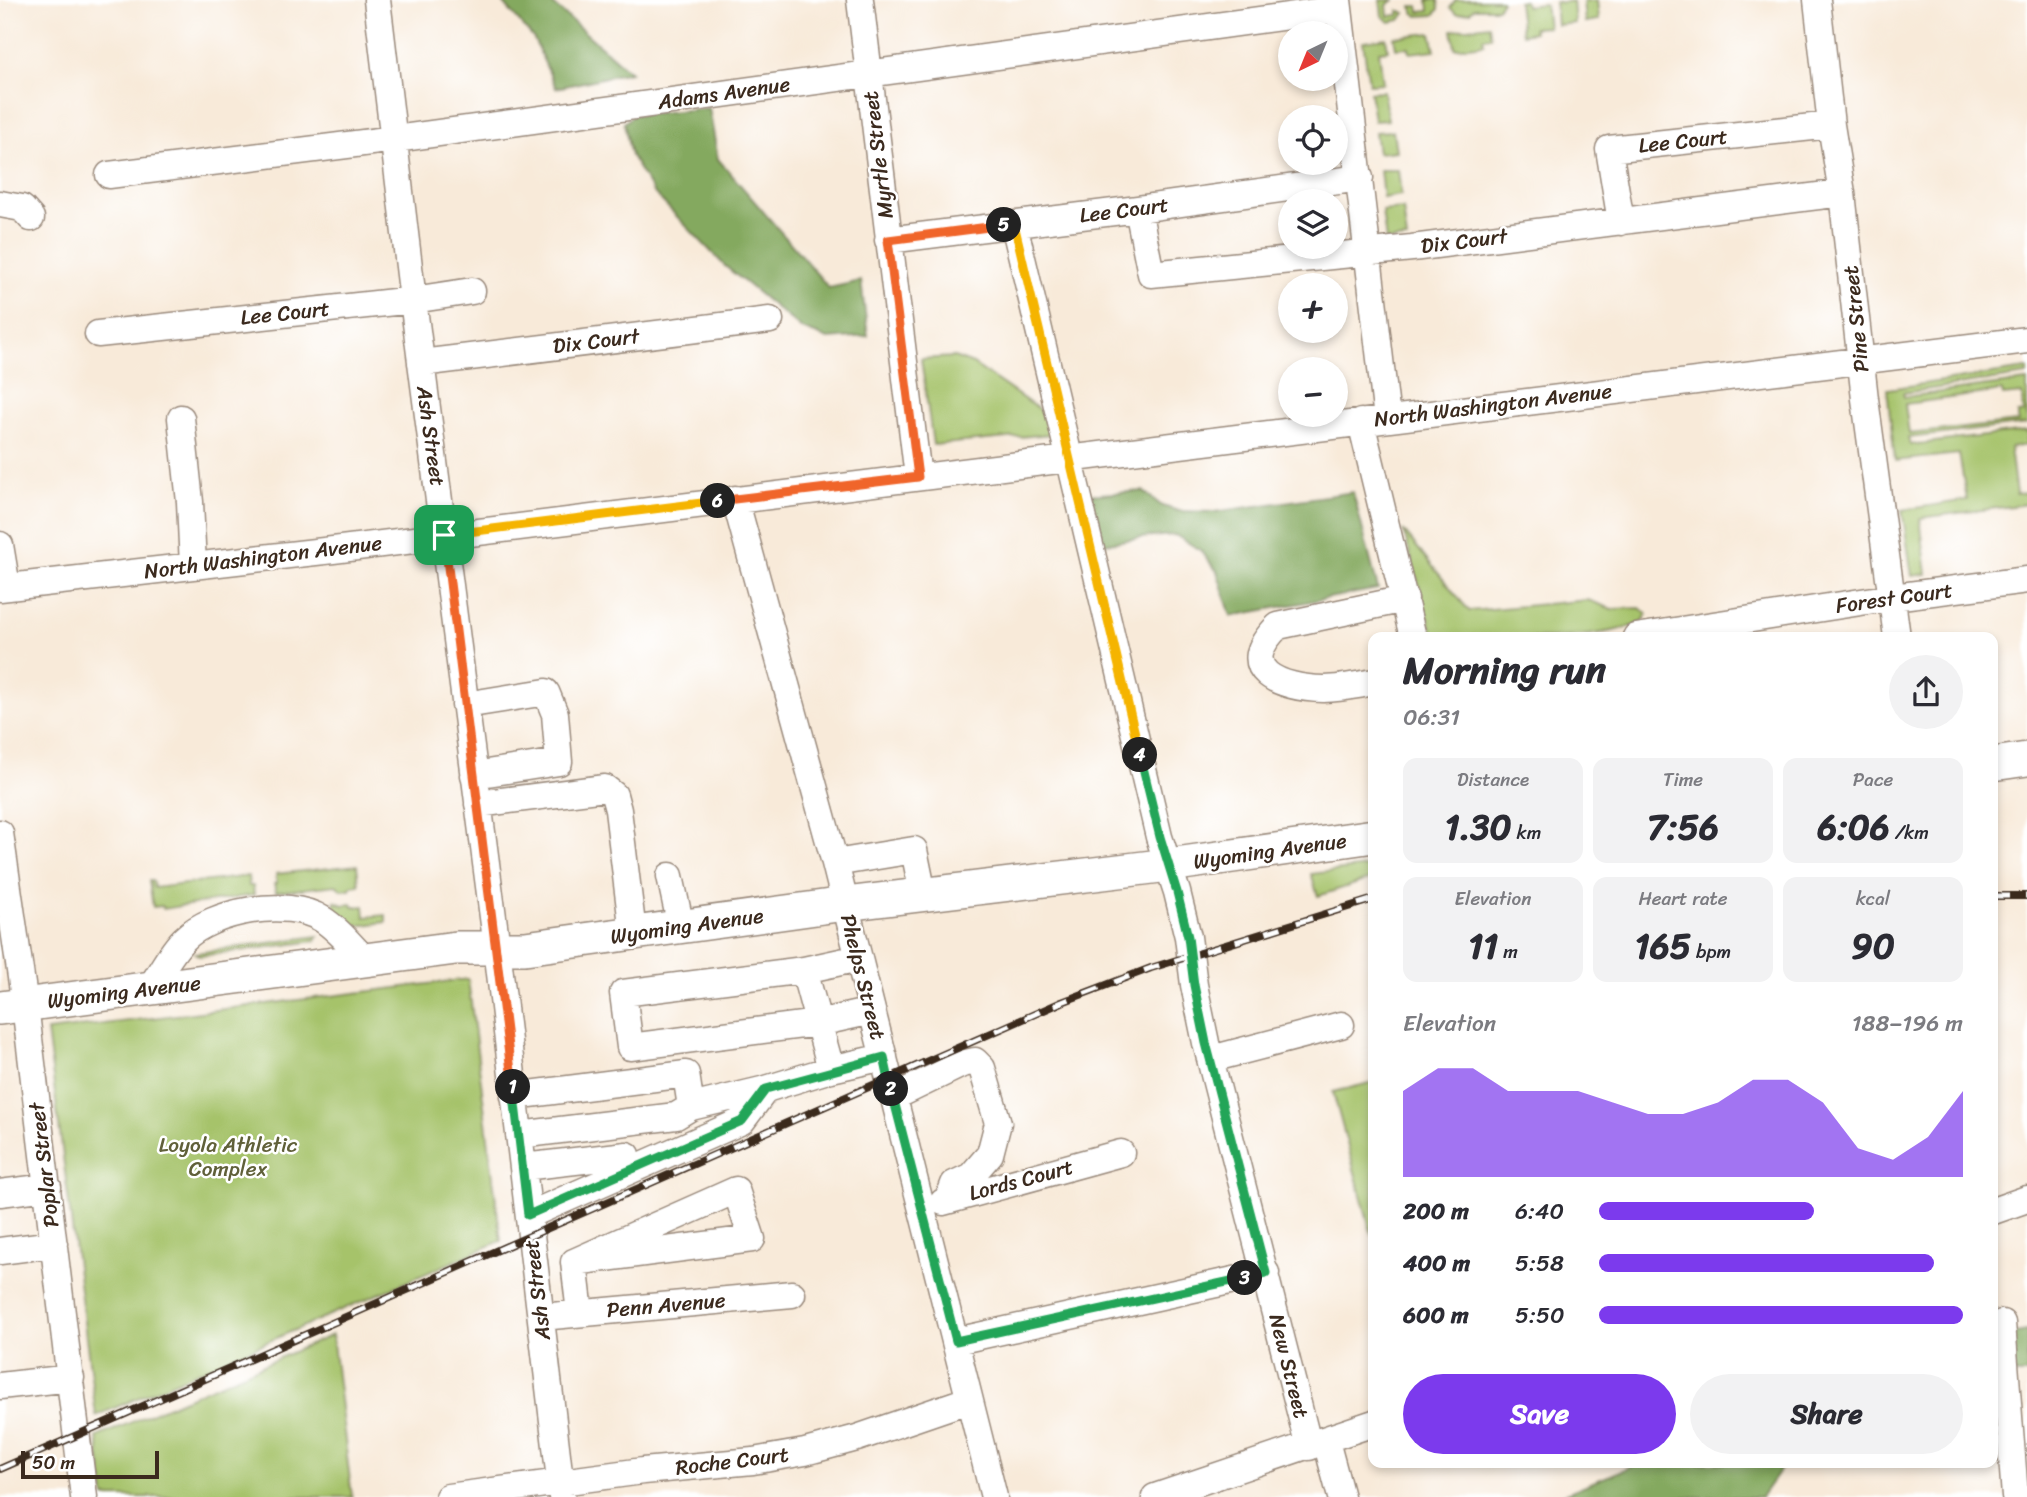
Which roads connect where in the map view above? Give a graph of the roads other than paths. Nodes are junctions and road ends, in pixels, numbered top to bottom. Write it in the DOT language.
graph roads {
  1 [pos="377,0"];
  2 [pos="860,0"];
  3 [pos="1817,0"];
  4 [pos="1339,5"];
  5 [pos="868,73"];
  6 [pos="1831,125"];
  7 [pos="395,139"];
  8 [pos="109,175"];
  9 [pos="1360,178"];
  10 [pos="1842,193"];
  11 [pos="0,204"];
  12 [pos="1138,209"];
  13 [pos="31,218"];
  14 [pos="1620,222"];
  15 [pos="1014,224"];
  16 [pos="888,240"];
  17 [pos="1369,251"];
  18 [pos="472,290"];
  19 [pos="413,300"];
  20 [pos="771,320"];
  21 [pos="98,334"];
  22 [pos="2027,340"];
  23 [pos="1862,360"];
  24 [pos="421,363"];
  25 [pos="181,418"];
  26 [pos="1387,419"];
  27 [pos="1360,422"];
  28 [pos="1070,458"];
  29 [pos="918,477"];
  30 [pos="735,499"];
  31 [pos="444,535"];
  32 [pos="0,545"];
  33 [pos="193,566"];
  34 [pos="2027,580"];
  35 [pos="3,587"];
  36 [pos="1893,597"];
  37 [pos="1405,599"];
  38 [pos="1412,632"];
  39 [pos="1668,632"];
  40 [pos="1896,632"];
  41 [pos="1368,683"];
  42 [pos="466,705"];
  43 [pos="2027,759"];
  44 [pos="1998,763"];
  45 [pos="474,775"];
  46 [pos="478,804"];
  47 [pos="0,833"];
  48 [pos="1368,837"];
  49 [pos="2,860"];
  50 [pos="835,863"];
  51 [pos="1168,865"];
  52 [pos="670,876"];
  53 [pos="923,894"];
  54 [pos="845,904"];
  55 [pos="681,927"];
  56 [pos="633,933"];
  57 [pos="496,948"];
  58 [pos="859,958"];
  59 [pos="365,960"];
  60 [pos="804,970"];
  61 [pos="150,988"];
  62 [pos="13,1006"];
  63 [pos="872,1011"];
  64 [pos="818,1023"];
  65 [pos="1342,1025"];
  66 [pos="681,1041"];
  67 [pos="884,1057"];
  68 [pos="1211,1059"];
  69 [pos="831,1069"];
  70 [pos="686,1074"];
  71 [pos="766,1089"];
  72 [pos="514,1097"];
  73 [pos="894,1097"];
  74 [pos="691,1107"];
  75 [pos="519,1135"];
  76 [pos="1121,1153"];
  77 [pos="523,1167"];
  78 [pos="629,1171"];
  79 [pos="48,1186"];
  80 [pos="0,1193"];
  81 [pos="2027,1199"];
  82 [pos="948,1200"];
  83 [pos="921,1208"];
  84 [pos="1998,1209"];
  85 [pos="528,1215"];
  86 [pos="54,1244"];
  87 [pos="0,1251"];
  88 [pos="574,1262"];
  89 [pos="1266,1273"];
  90 [pos="792,1294"];
  91 [pos="580,1313"];
  92 [pos="541,1317"];
  93 [pos="2003,1323"];
  94 [pos="956,1341"];
  95 [pos="71,1378"];
  96 [pos="0,1386"];
  97 [pos="2016,1387"];
  98 [pos="968,1400"];
  99 [pos="1368,1425"];
  100 [pos="1317,1444"];
  101 [pos="561,1490"];
  102 [pos="84,1497"];
  103 [pos="447,1497"];
  104 [pos="994,1497"];
  105 [pos="1155,1497"];
  106 [pos="1341,1497"];
  107 [pos="2015,1497"];
  1 -- 7 [label="street, Ash Street"];
  2 -- 5 [label="street, Myrtle Street"];
  3 -- 6 [label="street, Pine Street"];
  4 -- 5 [label="street, Adams Avenue"];
  4 -- 9 [label="street"];
  5 -- 7 [label="street, Adams Avenue"];
  5 -- 16 [label="street, Myrtle Street"];
  6 -- 10 [label="street, Pine Street"];
  6 -- 14 [label="street, Lee Court"];
  7 -- 8 [label="street, Adams Avenue"];
  7 -- 19 [label="street, Ash Street"];
  9 -- 12 [label="street, Lee Court"];
  9 -- 17 [label="street"];
  10 -- 14 [label="street, Dix Court"];
  10 -- 23 [label="street, Pine Street"];
  11 -- 13 [label="street"];
  12 -- 15 [label="street, Lee Court"];
  12 -- 17 [label="street, Dix Court"];
  14 -- 17 [label="street, Dix Court"];
  15 -- 16 [label="street, Lee Court"];
  15 -- 28 [label="street, New Street"];
  16 -- 29 [label="street, Myrtle Street"];
  17 -- 26 [label="street"];
  18 -- 19 [label="street, Lee Court"];
  19 -- 21 [label="street, Lee Court"];
  19 -- 24 [label="street, Ash Street"];
  20 -- 24 [label="street, Dix Court"];
  22 -- 23 [label="street, North Washington Avenue"];
  23 -- 26 [label="street, North Washington Avenue"];
  23 -- 36 [label="street, Pine Street"];
  24 -- 31 [label="street, Ash Street"];
  25 -- 33 [label="street"];
  26 -- 27 [label="street, North Washington Avenue"];
  27 -- 28 [label="street, North Washington Avenue"];
  27 -- 37 [label="street"];
  28 -- 29 [label="street, North Washington Avenue"];
  28 -- 51 [label="street, New Street"];
  29 -- 30 [label="street, North Washington Avenue"];
  30 -- 31 [label="street, North Washington Avenue"];
  30 -- 50 [label="street, Phelps Street"];
  31 -- 33 [label="street, North Washington Avenue"];
  31 -- 42 [label="street, Ash Street"];
  32 -- 35 [label="street"];
  33 -- 35 [label="street, North Washington Avenue"];
  34 -- 36 [label="street, Forest Court"];
  36 -- 39 [label="street, Forest Court"];
  36 -- 40 [label="street, Pine Street"];
  37 -- 38 [label="street"];
  37 -- 41 [label="street"];
  42 -- 45 [label="street, Ash Street"];
  42 -- 45 [label="street"];
  43 -- 44 [label="main road"];
  45 -- 46 [label="street, Ash Street"];
  46 -- 56 [label="street"];
  46 -- 57 [label="street, Ash Street"];
  47 -- 49 [label="street, Poplar Street"];
  48 -- 51 [label="main road, Wyoming Avenue"];
  49 -- 62 [label="street, Poplar Street"];
  50 -- 53 [label="street"];
  50 -- 54 [label="street, Phelps Street"];
  51 -- 53 [label="main road, Wyoming Avenue"];
  51 -- 68 [label="street, New Street"];
  52 -- 55 [label="street"];
  53 -- 54 [label="main road, Wyoming Avenue"];
  54 -- 55 [label="main road, Wyoming Avenue"];
  54 -- 58 [label="street, Phelps Street"];
  55 -- 56 [label="main road, Wyoming Avenue"];
  56 -- 57 [label="main road, Wyoming Avenue"];
  57 -- 59 [label="main road, Wyoming Avenue"];
  57 -- 72 [label="street, Ash Street"];
  58 -- 60 [label="street"];
  58 -- 63 [label="street, Phelps Street"];
  59 -- 61 [label="main road, Wyoming Avenue"];
  59 -- 61 [label="street"];
  60 -- 64 [label="street"];
  60 -- 66 [label="street"];
  61 -- 62 [label="main road, Wyoming Avenue"];
  62 -- 79 [label="street, Poplar Street"];
  63 -- 64 [label="street"];
  63 -- 67 [label="street, Phelps Street"];
  64 -- 66 [label="street"];
  64 -- 69 [label="street"];
  65 -- 68 [label="street"];
  66 -- 70 [label="street"];
  67 -- 69 [label="street"];
  67 -- 73 [label="street, Phelps Street"];
  68 -- 89 [label="street, New Street"];
  69 -- 71 [label="street"];
  70 -- 72 [label="street"];
  70 -- 74 [label="street"];
  71 -- 74 [label="street"];
  71 -- 78 [label="street"];
  72 -- 75 [label="street, Ash Street"];
  73 -- 82 [label="street"];
  73 -- 83 [label="street, Phelps Street"];
  74 -- 75 [label="street"];
  75 -- 77 [label="street, Ash Street"];
  76 -- 82 [label="street, Lords Court"];
  77 -- 78 [label="street"];
  77 -- 85 [label="street, Ash Street"];
  78 -- 85 [label="street"];
  79 -- 80 [label="street"];
  79 -- 86 [label="street, Poplar Street"];
  81 -- 84 [label="street"];
  82 -- 83 [label="street, Lords Court"];
  83 -- 94 [label="street, Phelps Street"];
  85 -- 92 [label="street, Ash Street"];
  86 -- 87 [label="street"];
  86 -- 95 [label="street, Poplar Street"];
  88 -- 88 [label="street"];
  88 -- 91 [label="street"];
  89 -- 94 [label="street"];
  89 -- 100 [label="street, New Street"];
  90 -- 91 [label="street, Penn Avenue"];
  91 -- 92 [label="street, Penn Avenue"];
  92 -- 101 [label="street, Ash Street"];
  93 -- 97 [label="street"];
  94 -- 98 [label="street, Phelps Street"];
  95 -- 96 [label="street"];
  95 -- 102 [label="street, Poplar Street"];
  97 -- 107 [label="street"];
  98 -- 101 [label="street, Roche Court"];
  98 -- 104 [label="street, Phelps Street"];
  99 -- 100 [label="street"];
  100 -- 105 [label="street"];
  100 -- 106 [label="street, New Street"];
  101 -- 103 [label="street, Roche Court"];
}
